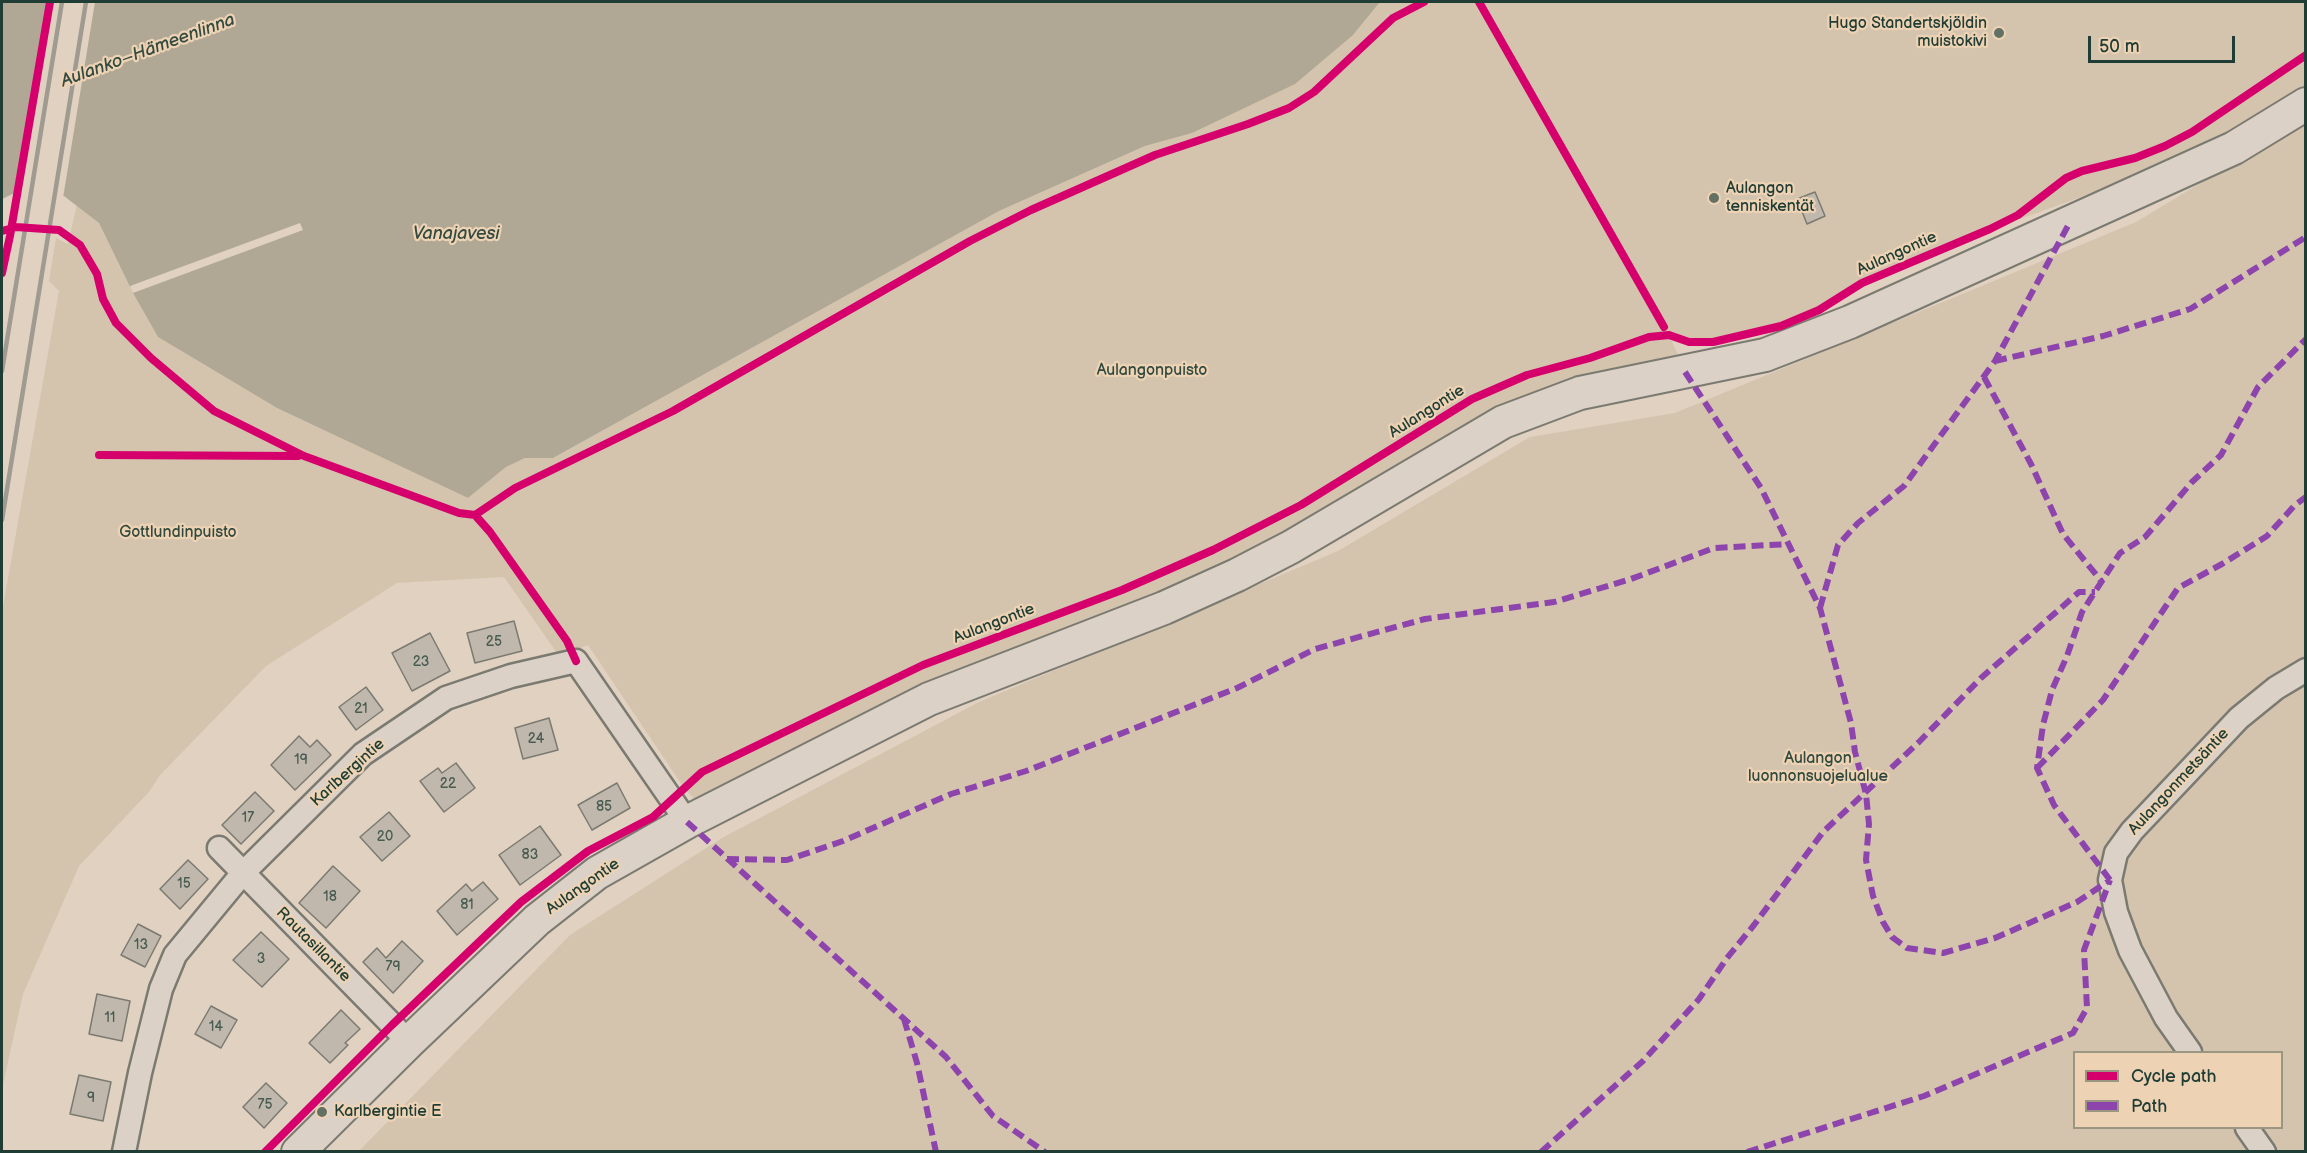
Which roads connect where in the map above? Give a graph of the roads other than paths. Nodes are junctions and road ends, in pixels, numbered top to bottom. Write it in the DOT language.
graph roads {
  1 [pos="2306,104"];
  2 [pos="2306,670"];
  3 [pos="687,822"];
  4 [pos="219,848"];
  5 [pos="242,873"];
  6 [pos="409,1042"];
  7 [pos="2189,1051"];
  8 [pos="2248,1129"];
  9 [pos="124,1152"];
  10 [pos="298,1152"];
  11 [pos="2264,1152"];
  1 -- 3 [label="main road, Aulangontie"];
  2 -- 7 [label="street, Aulangonmetsäntie"];
  3 -- 5 [label="street, Karlbergintie"];
  3 -- 6 [label="main road, Aulangontie"];
  4 -- 5 [label="street, Rautasillantie"];
  5 -- 6 [label="street, Rautasillantie"];
  5 -- 9 [label="street, Karlbergintie"];
  6 -- 10 [label="main road, Aulangontie"];
  8 -- 11 [label="street"];
}
